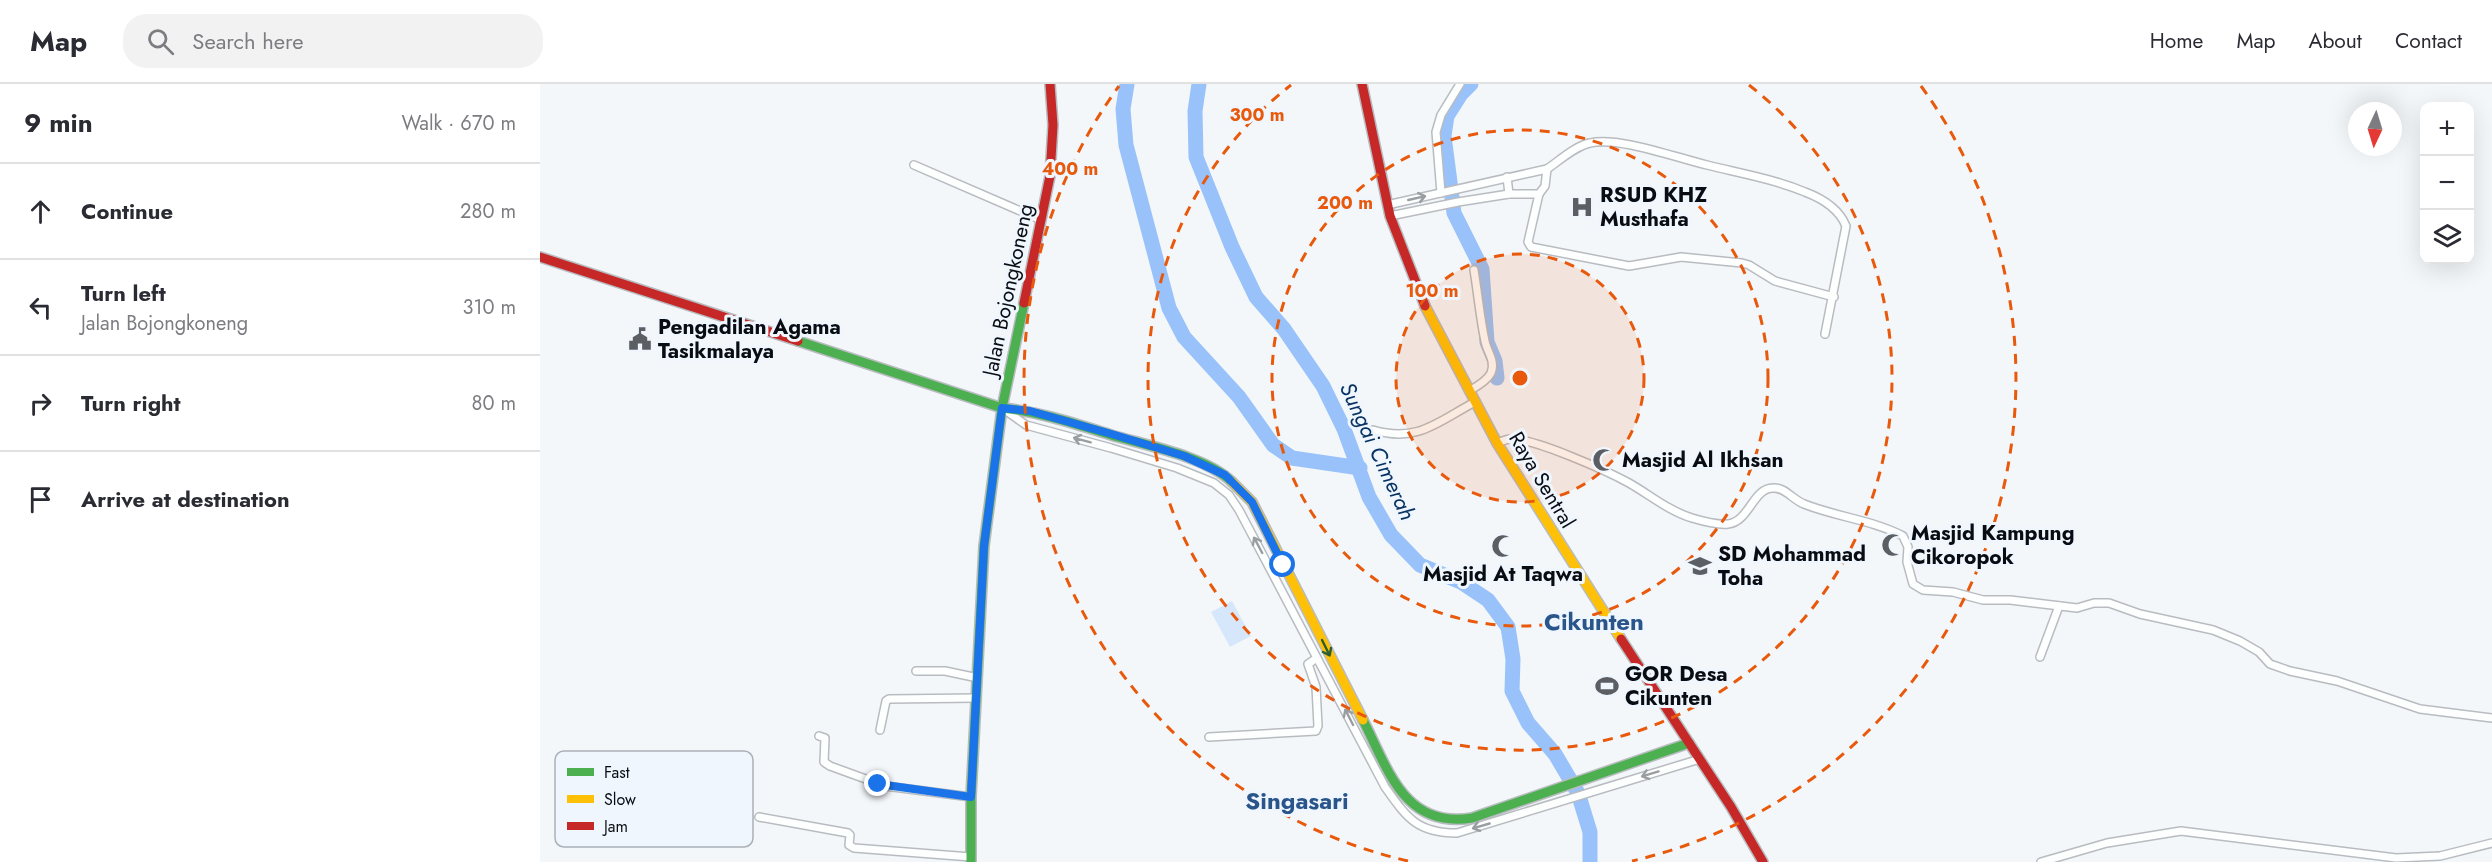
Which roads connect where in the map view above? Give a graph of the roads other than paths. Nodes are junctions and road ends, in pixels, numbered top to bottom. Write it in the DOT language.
graph roads {
  1 [pos="1050,84"];
  2 [pos="1362,84"];
  3 [pos="1460,84"];
  4 [pos="914,165"];
  5 [pos="1546,169"];
  6 [pos="1507,177"];
  7 [pos="1444,192"];
  8 [pos="1509,194"];
  9 [pos="1539,194"];
  10 [pos="1387,205"];
  11 [pos="1390,216"];
  12 [pos="1041,220"];
  13 [pos="540,257"];
  14 [pos="1474,270"];
  15 [pos="1834,297"];
  16 [pos="1825,334"];
  17 [pos="1469,391"];
  18 [pos="1475,402"];
  19 [pos="1002,408"];
  20 [pos="1373,430"];
  21 [pos="1115,435"];
  22 [pos="1497,443"];
  23 [pos="1111,448"];
  24 [pos="2059,606"];
  25 [pos="1311,616"];
  26 [pos="1298,621"];
  27 [pos="2040,657"];
  28 [pos="1317,658"];
  29 [pos="916,671"];
  30 [pos="978,678"];
  31 [pos="977,698"];
  32 [pos="2492,718"];
  33 [pos="880,730"];
  34 [pos="819,736"];
  35 [pos="1209,737"];
  36 [pos="1374,742"];
  37 [pos="1689,743"];
  38 [pos="1364,747"];
  39 [pos="1700,759"];
  40 [pos="1568,786"];
  41 [pos="971,797"];
  42 [pos="1573,798"];
  43 [pos="759,817"];
  44 [pos="2492,843"];
  45 [pos="971,860"];
  46 [pos="1763,862"];
  47 [pos="2041,862"];
  1 -- 12 [label="main road, Jalan Bojongkoneng"];
  2 -- 10 [label="main road, Raya Sentral"];
  3 -- 7 [label="street"];
  4 -- 12 [label="street"];
  5 -- 6 [label="street"];
  5 -- 9 [label="street"];
  5 -- 15 [label="street"];
  6 -- 7 [label="street"];
  6 -- 8 [label="street"];
  10 -- 7 [label="street, one-way"];
  8 -- 9 [label="street"];
  8 -- 11 [label="street"];
  9 -- 15 [label="street"];
  10 -- 11 [label="main road, Raya Sentral"];
  11 -- 17 [label="main road, Raya Sentral"];
  12 -- 19 [label="main road, Jalan Bojongkoneng"];
  13 -- 19 [label="main road"];
  14 -- 17 [label="street"];
  15 -- 16 [label="street"];
  17 -- 18 [label="main road, Raya Sentral"];
  18 -- 20 [label="street"];
  18 -- 22 [label="main road, Raya Sentral"];
  19 -- 21 [label="main road"];
  23 -- 19 [label="street, one-way"];
  19 -- 30 [label="main road, Jalan Bojongkoneng"];
  21 -- 23 [label="street"];
  21 -- 25 [label="main road"];
  22 -- 24 [label="street"];
  22 -- 37 [label="main road, Raya Sentral"];
  26 -- 23 [label="street, one-way"];
  24 -- 27 [label="street"];
  24 -- 32 [label="street"];
  25 -- 26 [label="street"];
  25 -- 36 [label="main road, one-way"];
  26 -- 28 [label="street"];
  28 -- 35 [label="street"];
  38 -- 28 [label="street, one-way"];
  29 -- 30 [label="street"];
  30 -- 31 [label="main road, Jalan Bojongkoneng"];
  31 -- 33 [label="street"];
  31 -- 41 [label="main road, Jalan Bojongkoneng"];
  34 -- 41 [label="street"];
  36 -- 38 [label="street"];
  36 -- 40 [label="main road"];
  37 -- 39 [label="main road, Raya Sentral"];
  37 -- 40 [label="main road"];
  42 -- 38 [label="street, one-way"];
  39 -- 42 [label="street, one-way"];
  39 -- 46 [label="main road, Raya Sentral"];
  40 -- 42 [label="street"];
  41 -- 45 [label="main road, Jalan Bojongkoneng"];
  43 -- 45 [label="street"];
  44 -- 47 [label="street"];
}
